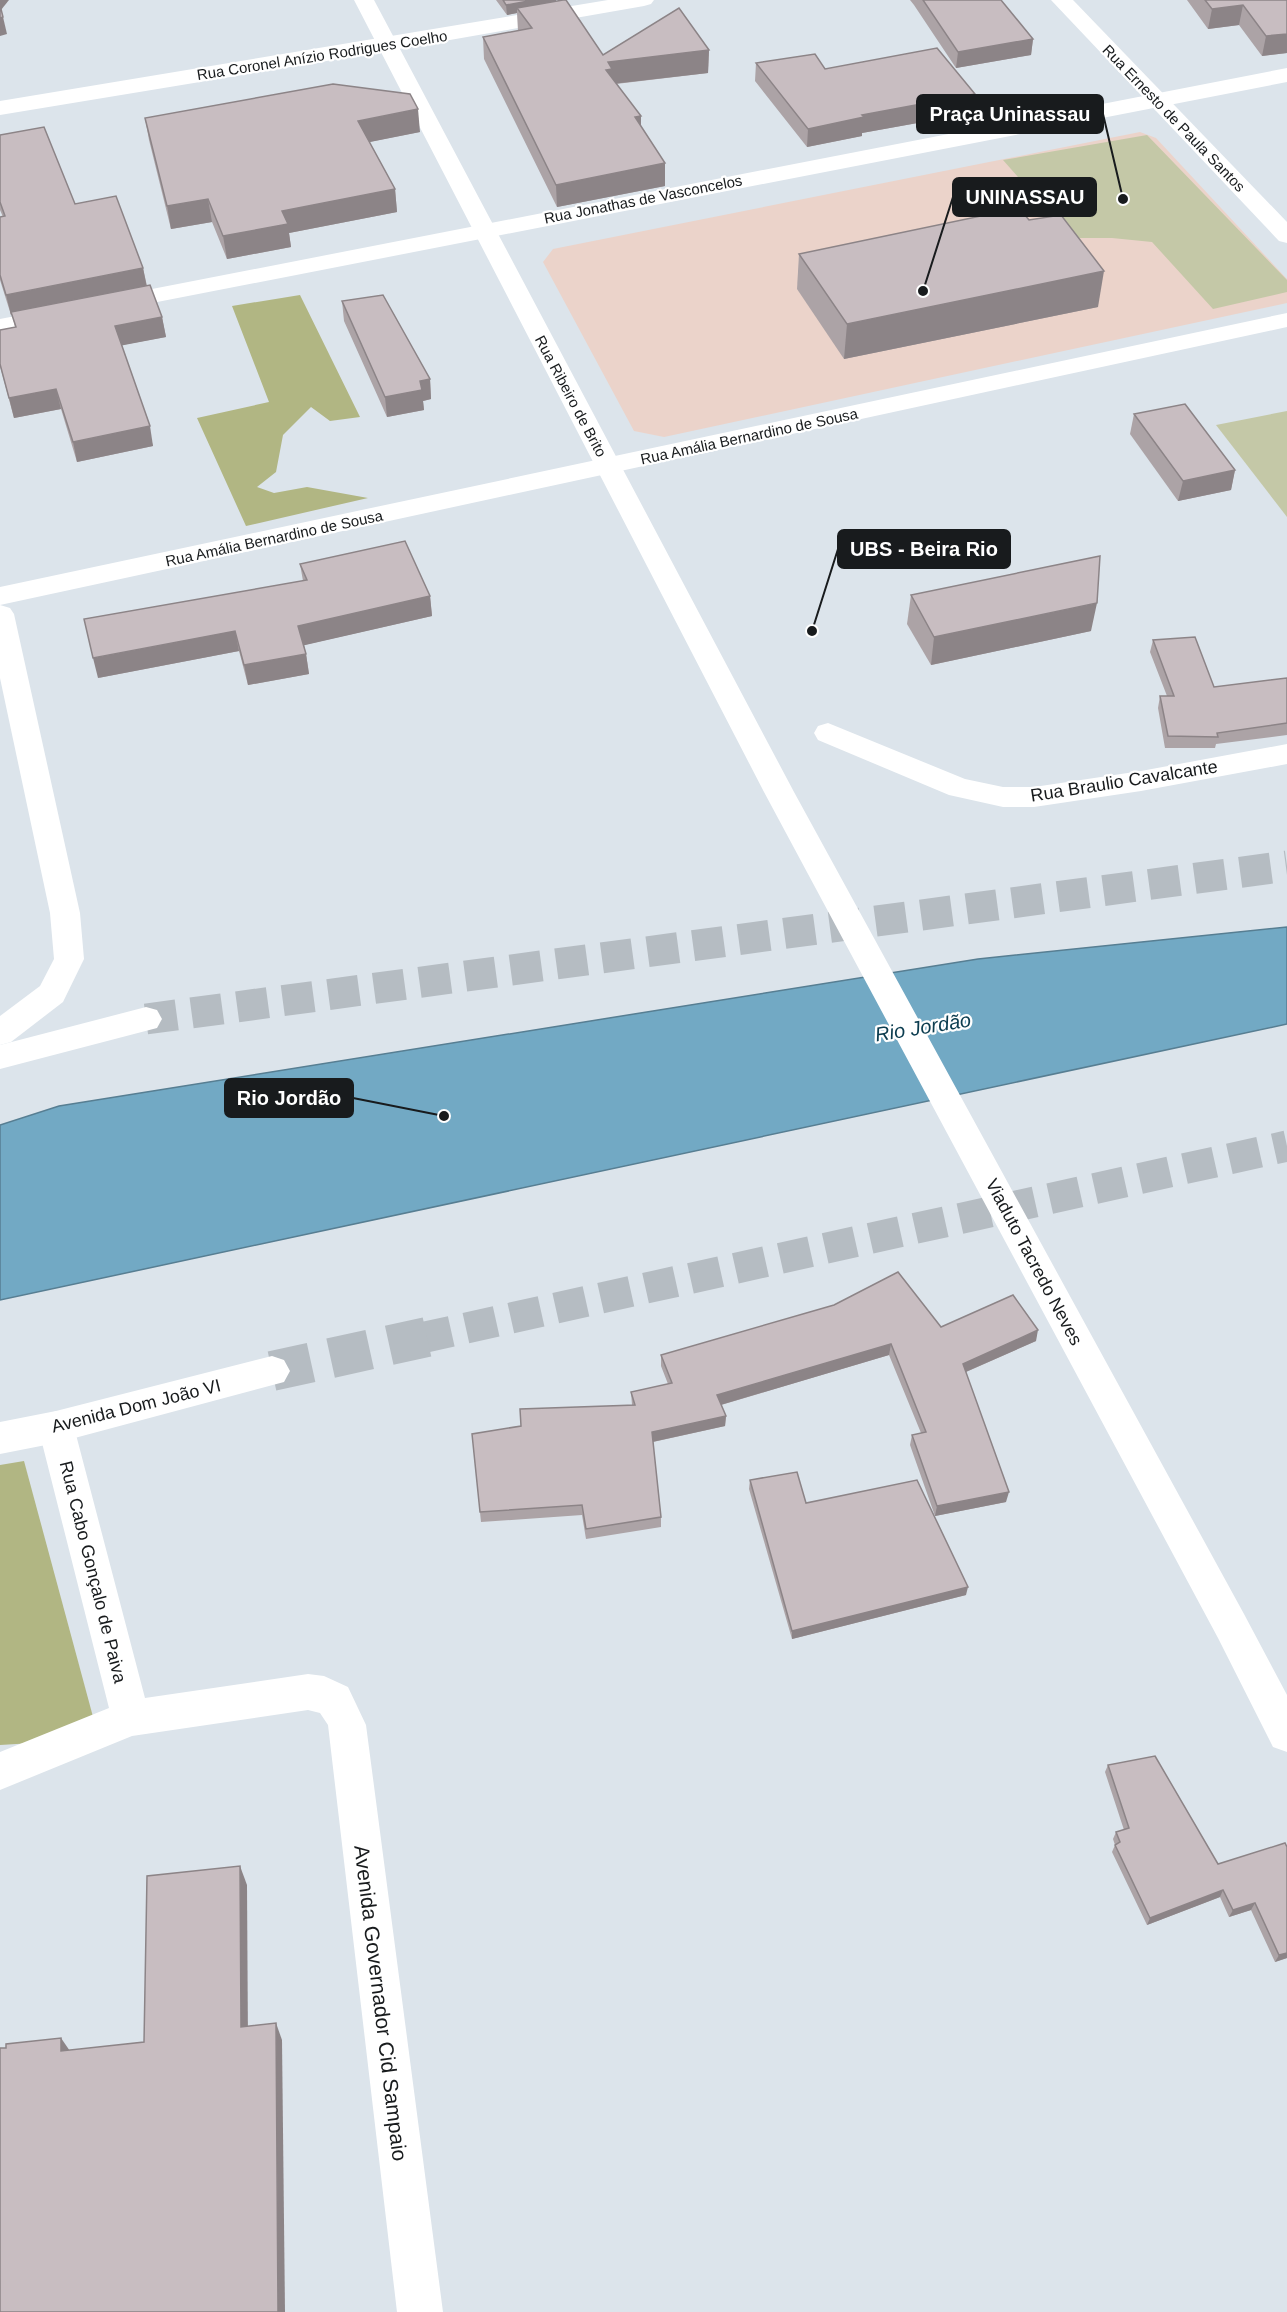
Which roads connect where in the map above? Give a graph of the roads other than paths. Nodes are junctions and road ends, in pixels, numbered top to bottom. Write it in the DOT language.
graph roads {
  1 [pos="364,0"];
  2 [pos="644,0"];
  3 [pos="1061,0"];
  4 [pos="387,45"];
  5 [pos="1287,75"];
  6 [pos="1156,100"];
  7 [pos="0,108"];
  8 [pos="483,230"];
  9 [pos="1287,236"];
  10 [pos="1287,320"];
  11 [pos="0,326"];
  12 [pos="609,466"];
  13 [pos="0,596"];
  14 [pos="0,614"];
  15 [pos="828,733"];
  16 [pos="1287,754"];
  17 [pos="779,792"];
  18 [pos="146,1019"];
  19 [pos="0,1033"];
  20 [pos="0,1057"];
  21 [pos="272,1371"];
  22 [pos="56,1426"];
  23 [pos="0,1438"];
  24 [pos="131,1718"];
  25 [pos="1287,1734"];
  26 [pos="0,1771"];
  27 [pos="420,2312"];
  1 -- 4 [label="street, Rua Ribeiro de Brito"];
  2 -- 4 [label="street, Rua Coronel Anízio Rodrigues Coelho"];
  3 -- 6 [label="street, Rua Ernesto de Paula Santos"];
  4 -- 7 [label="street, Rua Coronel Anízio Rodrigues Coelho"];
  4 -- 8 [label="street, Rua Ribeiro de Brito"];
  5 -- 6 [label="street, Rua Jonathas de Vasconcelos"];
  6 -- 8 [label="street, Rua Jonathas de Vasconcelos"];
  6 -- 9 [label="street, Rua Ernesto de Paula Santos"];
  8 -- 11 [label="street, Rua Jonathas de Vasconcelos"];
  8 -- 12 [label="street, Rua Ribeiro de Brito"];
  10 -- 12 [label="street, Rua Amália Bernardino de Sousa"];
  12 -- 13 [label="street, Rua Amália Bernardino de Sousa"];
  12 -- 17 [label="street, Rua Ribeiro de Brito"];
  14 -- 19 [label="street"];
  15 -- 16 [label="street, Rua Braulio Cavalcante"];
  17 -- 25 [label="street, Viaduto Tacredo Neves"];
  18 -- 20 [label="street"];
  21 -- 22 [label="street, Avenida Dom João VI"];
  22 -- 23 [label="street, Avenida Dom João VI"];
  22 -- 24 [label="street, Rua Cabo Gonçalo de Paiva"];
  24 -- 26 [label="street"];
  24 -- 27 [label="street, Avenida Governador Cid Sampaio"];
}
